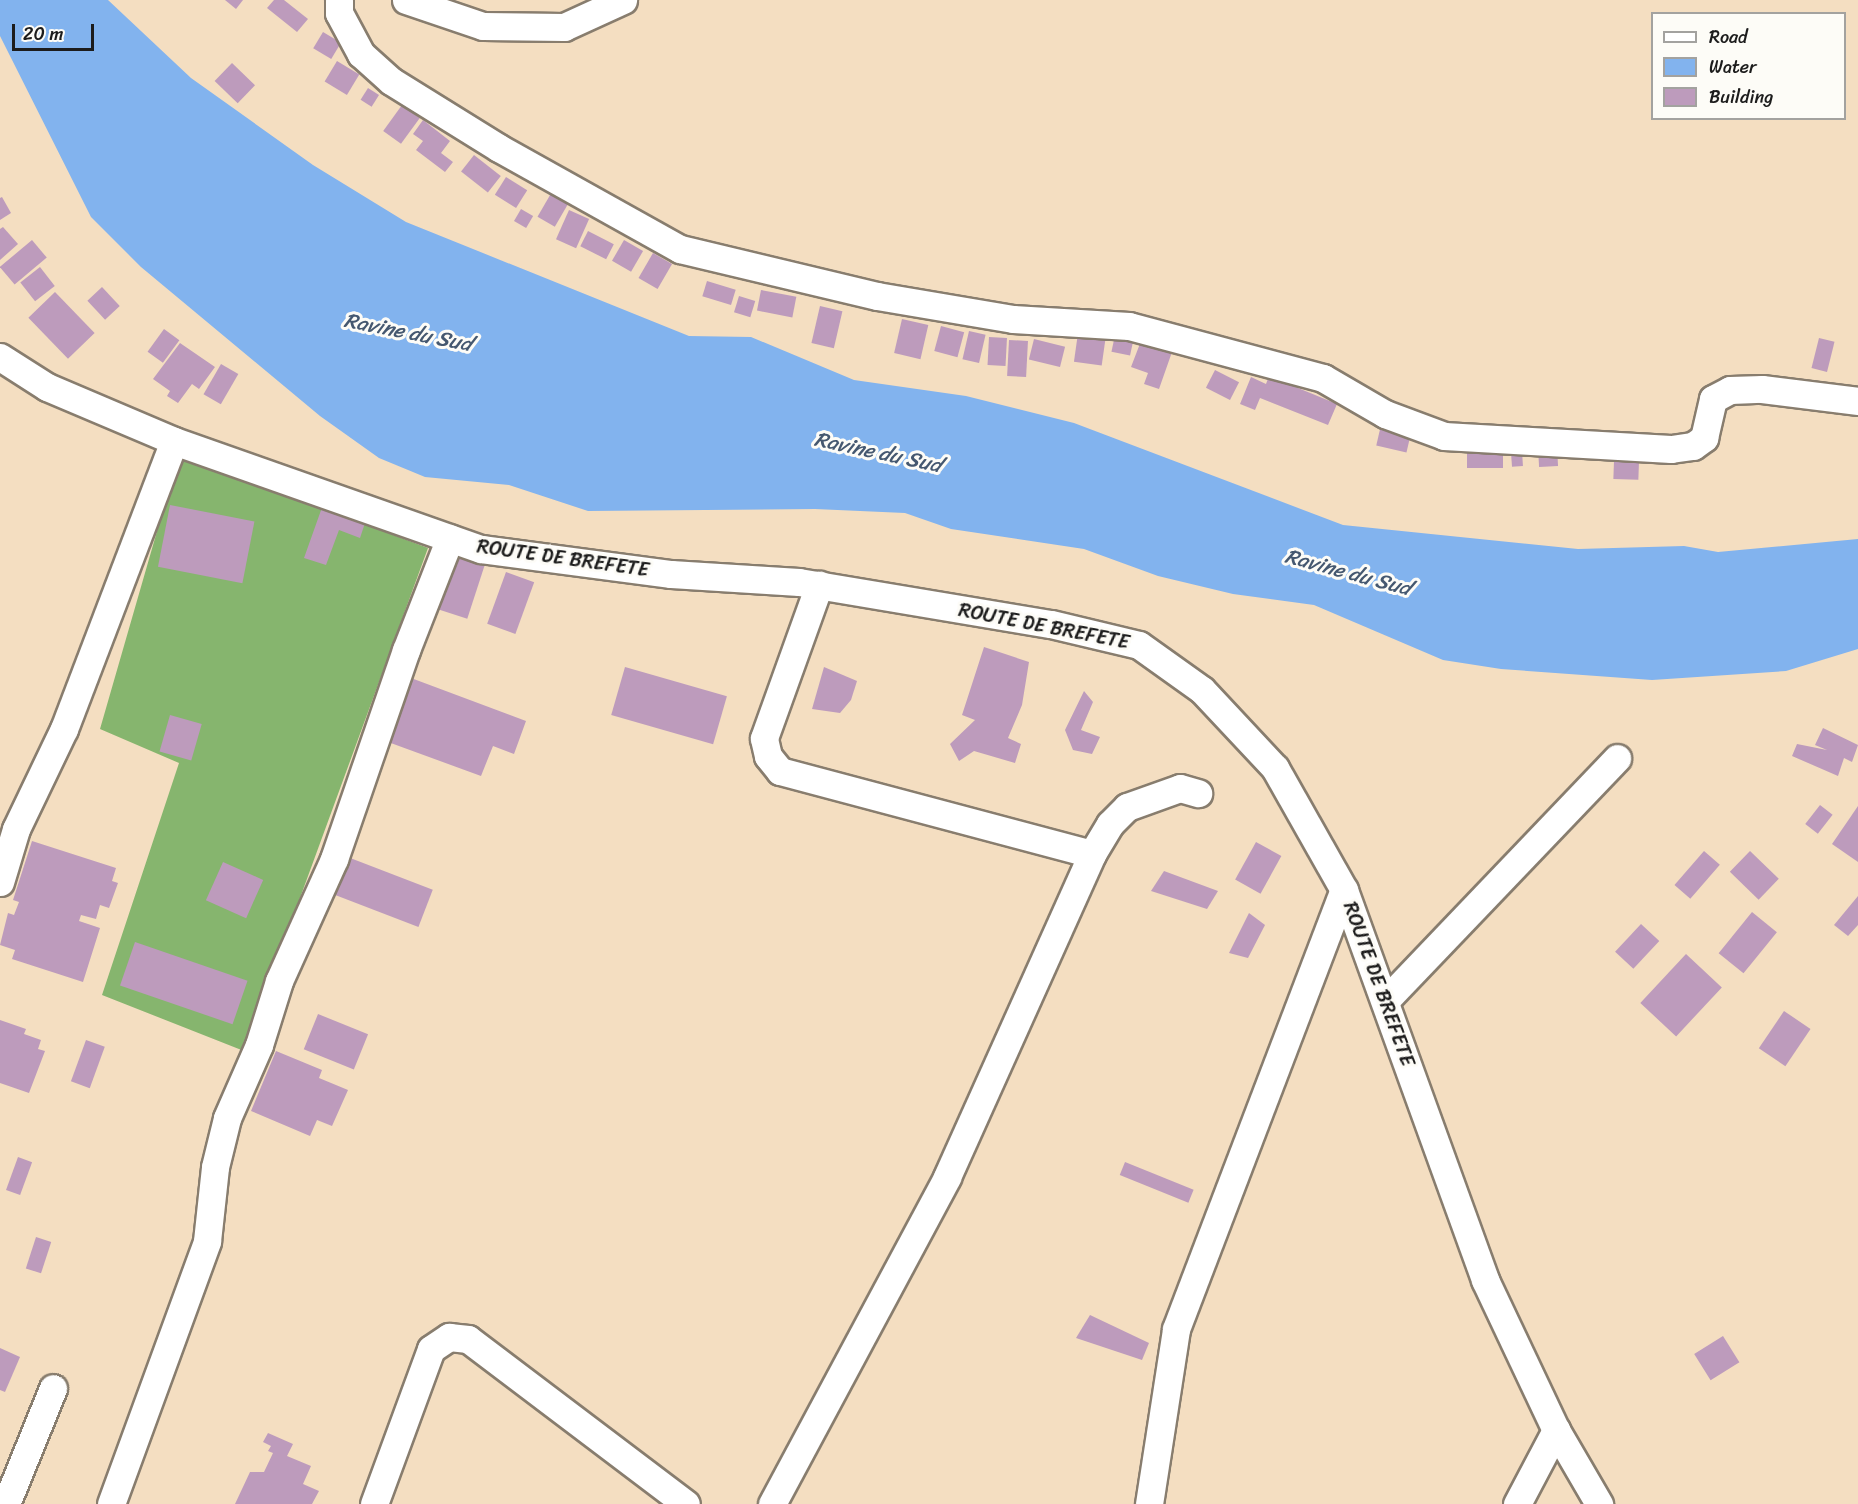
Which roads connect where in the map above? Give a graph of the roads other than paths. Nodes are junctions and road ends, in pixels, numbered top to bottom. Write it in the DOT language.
graph roads {
  1 [pos="339,0"];
  2 [pos="406,0"];
  3 [pos="623,0"];
  4 [pos="0,357"];
  5 [pos="1858,401"];
  6 [pos="174,441"];
  7 [pos="450,538"];
  8 [pos="819,585"];
  9 [pos="1617,758"];
  10 [pos="1198,793"];
  11 [pos="1092,854"];
  12 [pos="0,882"];
  13 [pos="1344,890"];
  14 [pos="1385,1001"];
  15 [pos="53,1388"];
  16 [pos="1556,1430"];
  17 [pos="6,1504"];
  18 [pos="111,1504"];
  19 [pos="374,1504"];
  20 [pos="686,1504"];
  21 [pos="772,1504"];
  22 [pos="1149,1504"];
  23 [pos="1517,1504"];
  24 [pos="1599,1504"];
  1 -- 5 [label="street"];
  2 -- 3 [label="street"];
  4 -- 6 [label="street, ROUTE DE BREFETE"];
  6 -- 7 [label="street, ROUTE DE BREFETE"];
  6 -- 12 [label="street"];
  7 -- 8 [label="street, ROUTE DE BREFETE"];
  7 -- 18 [label="street"];
  8 -- 11 [label="street"];
  8 -- 13 [label="street, ROUTE DE BREFETE"];
  9 -- 14 [label="street"];
  10 -- 11 [label="street"];
  11 -- 21 [label="street"];
  13 -- 14 [label="street, ROUTE DE BREFETE"];
  13 -- 22 [label="street"];
  14 -- 16 [label="street, ROUTE DE BREFETE"];
  15 -- 17 [label="street"];
  16 -- 23 [label="street"];
  16 -- 24 [label="street, ROUTE DE BREFETE"];
  19 -- 20 [label="street"];
}
